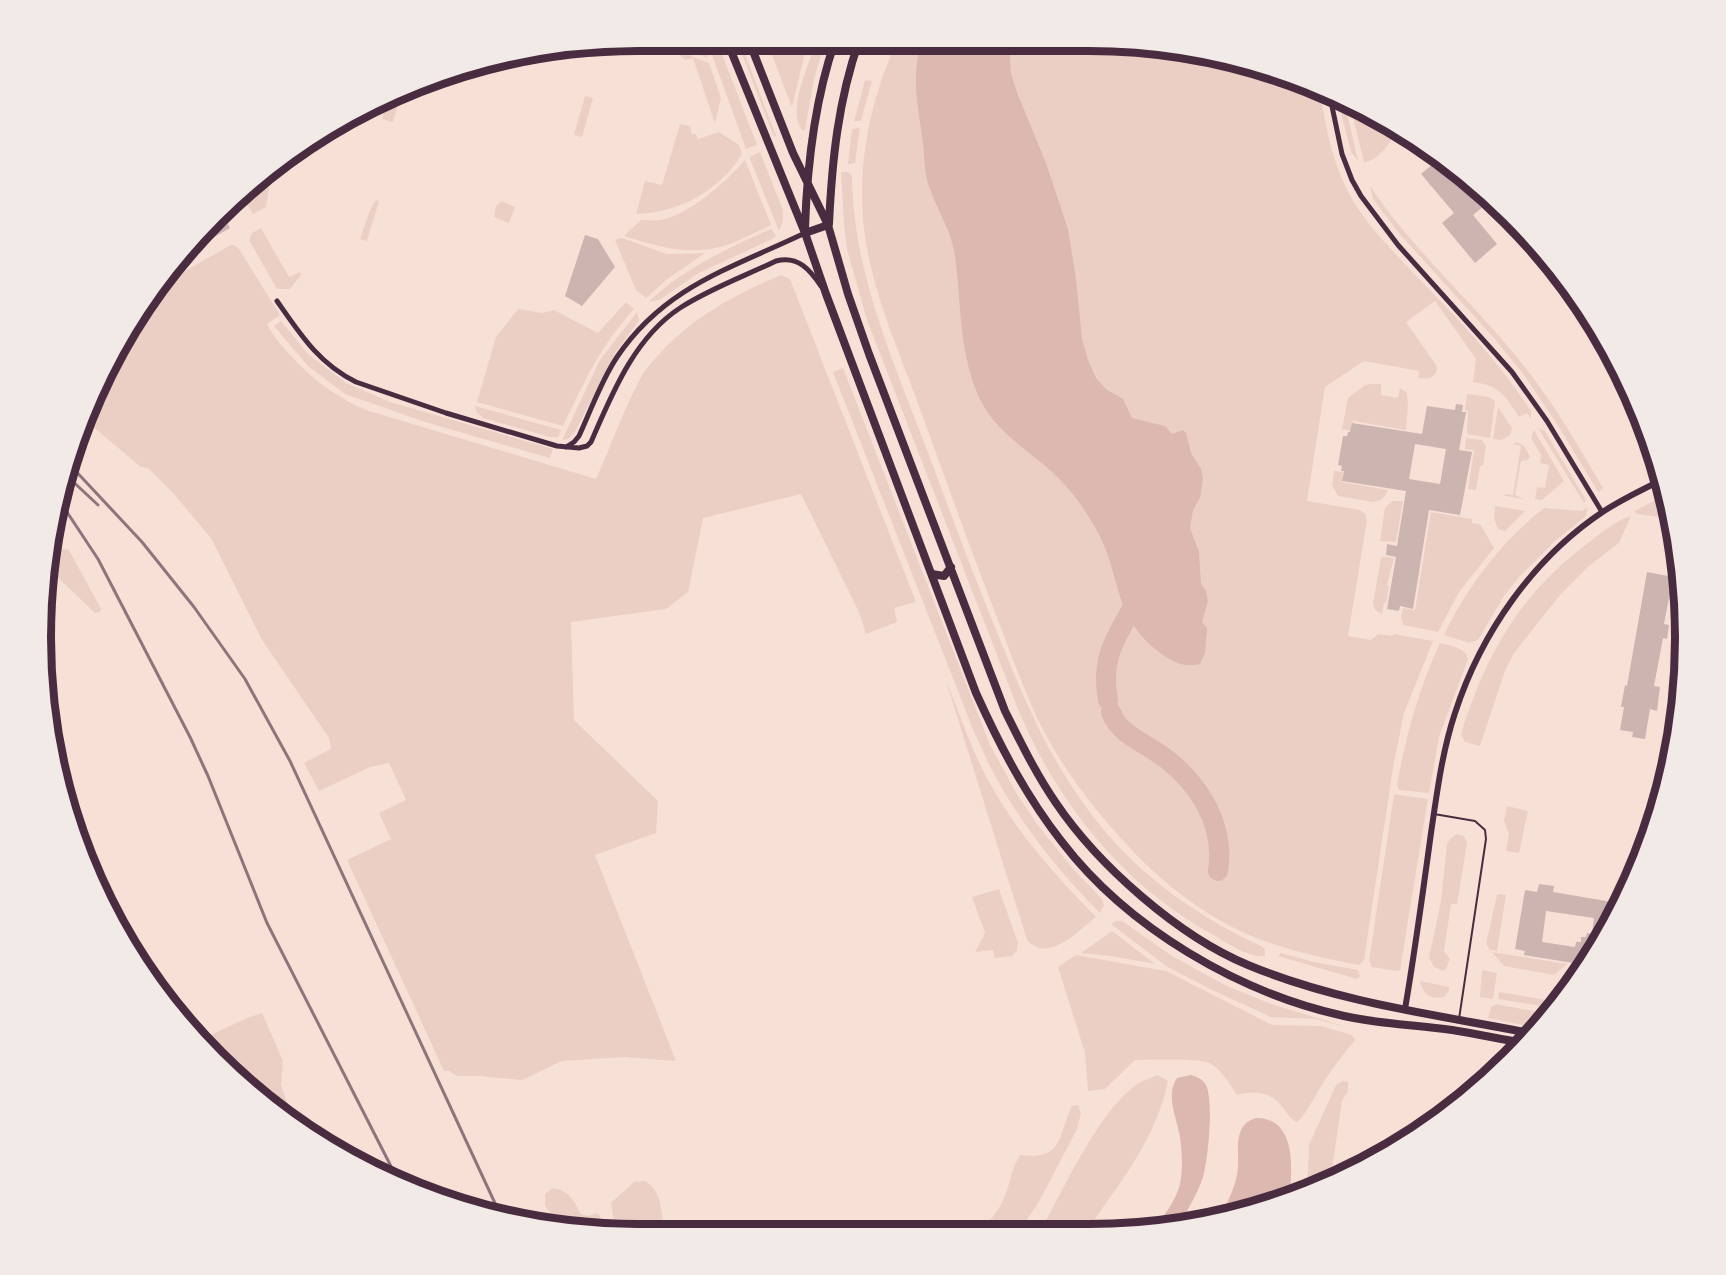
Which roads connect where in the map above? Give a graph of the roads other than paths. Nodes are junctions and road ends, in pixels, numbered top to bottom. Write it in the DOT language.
graph roads {
  1 [pos="731,51"];
  2 [pos="753,51"];
  3 [pos="832,51"];
  4 [pos="856,51"];
  5 [pos="1331,104"];
  6 [pos="813,151"];
  7 [pos="793,153"];
  8 [pos="807,185"];
  9 [pos="828,225"];
  10 [pos="805,233"];
  11 [pos="826,294"];
  12 [pos="277,301"];
  13 [pos="564,448"];
  14 [pos="1654,484"];
  15 [pos="1602,512"];
  16 [pos="951,567"];
  17 [pos="932,574"];
  18 [pos="1434,814"];
  19 [pos="1404,1009"];
  20 [pos="1459,1020"];
  21 [pos="1402,1024"];
  22 [pos="1522,1032"];
  23 [pos="1513,1041"];
  1 -- 10 [label="main road"];
  2 -- 7 [label="main road"];
  3 -- 6 [label="main road"];
  4 -- 9 [label="main road"];
  5 -- 15 [label="street"];
  6 -- 7 [label="main road"];
  6 -- 8 [label="main road"];
  7 -- 8 [label="main road"];
  8 -- 9 [label="main road"];
  8 -- 10 [label="main road"];
  9 -- 10 [label="main road"];
  9 -- 16 [label="main road"];
  10 -- 11 [label="main road"];
  10 -- 13 [label="street"];
  11 -- 13 [label="street"];
  11 -- 17 [label="main road"];
  12 -- 13 [label="street"];
  14 -- 15 [label="street"];
  15 -- 18 [label="street"];
  16 -- 17 [label="main road"];
  16 -- 19 [label="main road"];
  17 -- 21 [label="main road"];
  18 -- 19 [label="street"];
  18 -- 20 [label="lane"];
  19 -- 20 [label="main road"];
  19 -- 21 [label="main road"];
  20 -- 22 [label="main road"];
  21 -- 23 [label="main road"];
}
